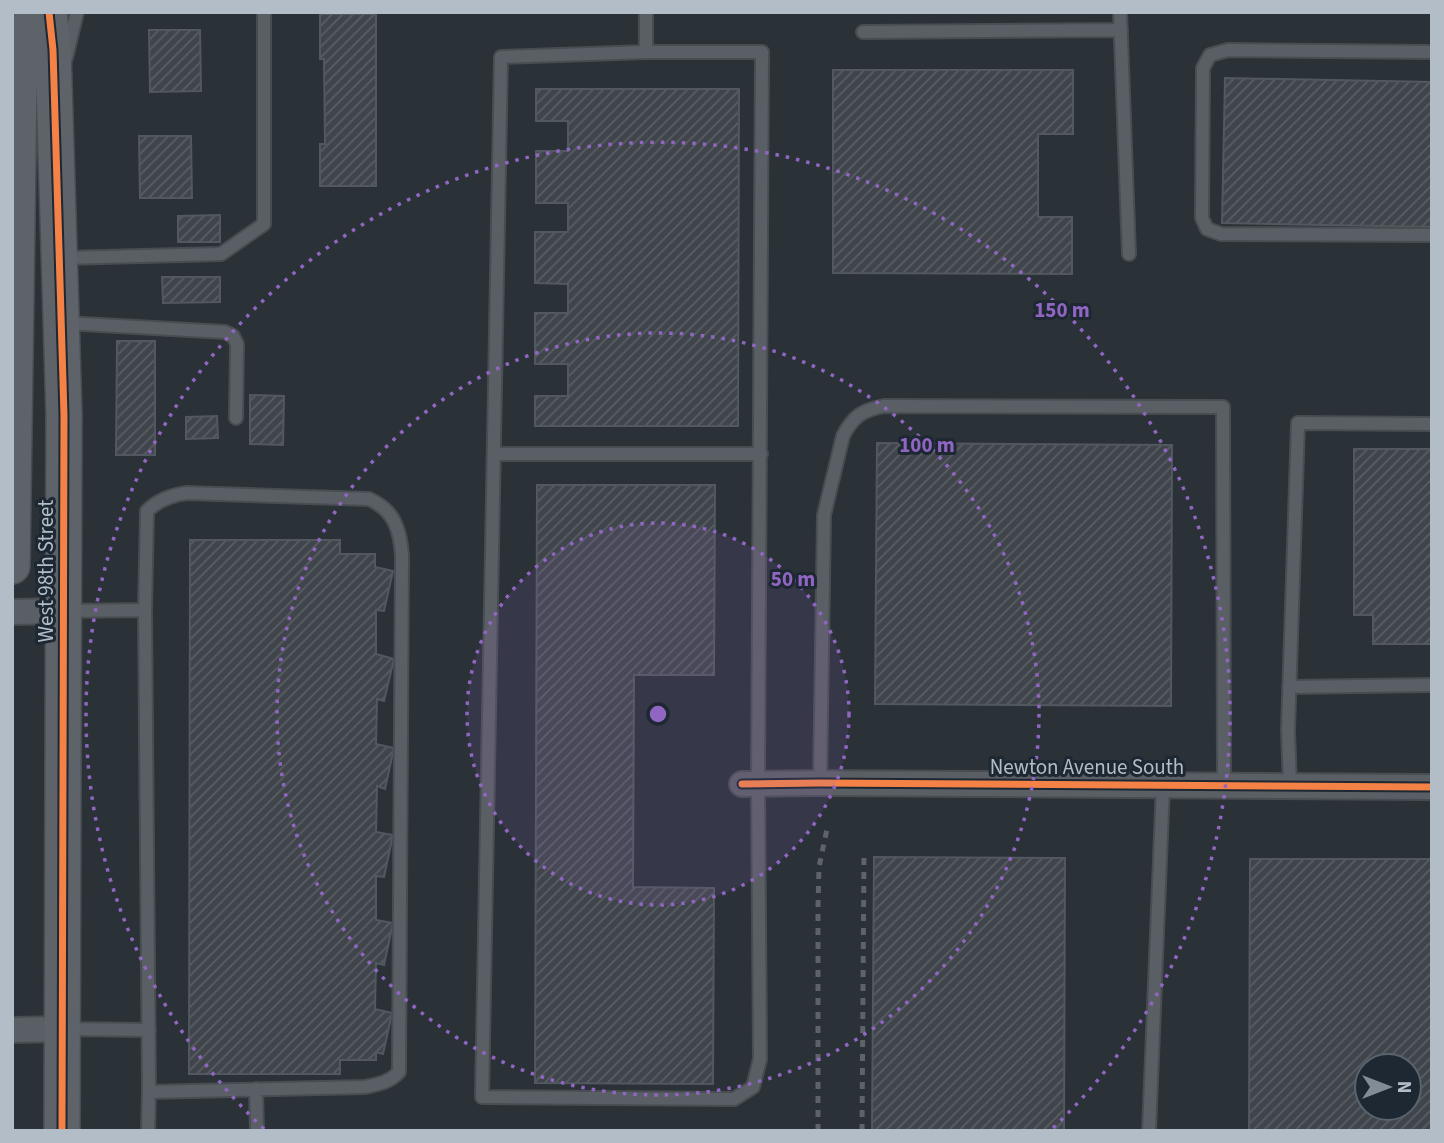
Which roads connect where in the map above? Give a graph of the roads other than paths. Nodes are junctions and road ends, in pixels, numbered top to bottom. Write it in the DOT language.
graph roads {
  1 [pos="26,12"];
  2 [pos="49,12"];
  3 [pos="77,12"];
  4 [pos="264,12"];
  5 [pos="646,12"];
  6 [pos="1120,12"];
  7 [pos="1121,30"];
  8 [pos="863,32"];
  9 [pos="646,52"];
  10 [pos="1432,52"];
  11 [pos="16,72"];
  12 [pos="55,110"];
  13 [pos="1432,234"];
  14 [pos="1129,254"];
  15 [pos="59,258"];
  16 [pos="61,322"];
  17 [pos="236,418"];
  18 [pos="1432,424"];
  19 [pos="494,454"];
  20 [pos="761,454"];
  21 [pos="12,566"];
  22 [pos="145,610"];
  23 [pos="64,611"];
  24 [pos="12,612"];
  25 [pos="1432,685"];
  26 [pos="1289,687"];
  27 [pos="750,783"];
  28 [pos="820,783"];
  29 [pos="1163,785"];
  30 [pos="1224,786"];
  31 [pos="1290,786"];
  32 [pos="1432,787"];
  33 [pos="63,1029"];
  34 [pos="12,1030"];
  35 [pos="149,1030"];
  36 [pos="256,1089"];
  37 [pos="149,1092"];
  38 [pos="62,1131"];
  39 [pos="148,1131"];
  40 [pos="257,1131"];
  41 [pos="1149,1131"];
  1 -- 11 [label="street, West 98th Street"];
  2 -- 12 [label="street, West 98th Street"];
  3 -- 12 [label="lane"];
  4 -- 15 [label="lane"];
  5 -- 9 [label="lane"];
  6 -- 7 [label="lane"];
  7 -- 8 [label="lane"];
  7 -- 14 [label="lane"];
  9 -- 19 [label="lane"];
  9 -- 20 [label="lane"];
  10 -- 13 [label="lane"];
  11 -- 21 [label="street, West 98th Street"];
  12 -- 15 [label="street, West 98th Street"];
  15 -- 16 [label="street, West 98th Street"];
  16 -- 17 [label="lane"];
  16 -- 23 [label="street, West 98th Street"];
  18 -- 26 [label="lane"];
  19 -- 20 [label="lane"];
  19 -- 27 [label="lane"];
  20 -- 27 [label="lane"];
  22 -- 23 [label="lane"];
  22 -- 35 [label="lane"];
  22 -- 36 [label="lane"];
  23 -- 24 [label="street"];
  23 -- 33 [label="street, West 98th Street"];
  25 -- 26 [label="lane"];
  26 -- 31 [label="lane"];
  27 -- 28 [label="street, Newton Avenue South"];
  28 -- 29 [label="street, Newton Avenue South"];
  28 -- 30 [label="lane"];
  29 -- 30 [label="street, Newton Avenue South"];
  29 -- 41 [label="lane"];
  30 -- 31 [label="street, Newton Avenue South"];
  31 -- 32 [label="street, Newton Avenue South"];
  33 -- 34 [label="street"];
  33 -- 35 [label="lane"];
  33 -- 38 [label="street, West 98th Street"];
  35 -- 37 [label="lane"];
  36 -- 37 [label="lane"];
  36 -- 40 [label="lane"];
  37 -- 39 [label="lane"];
}
